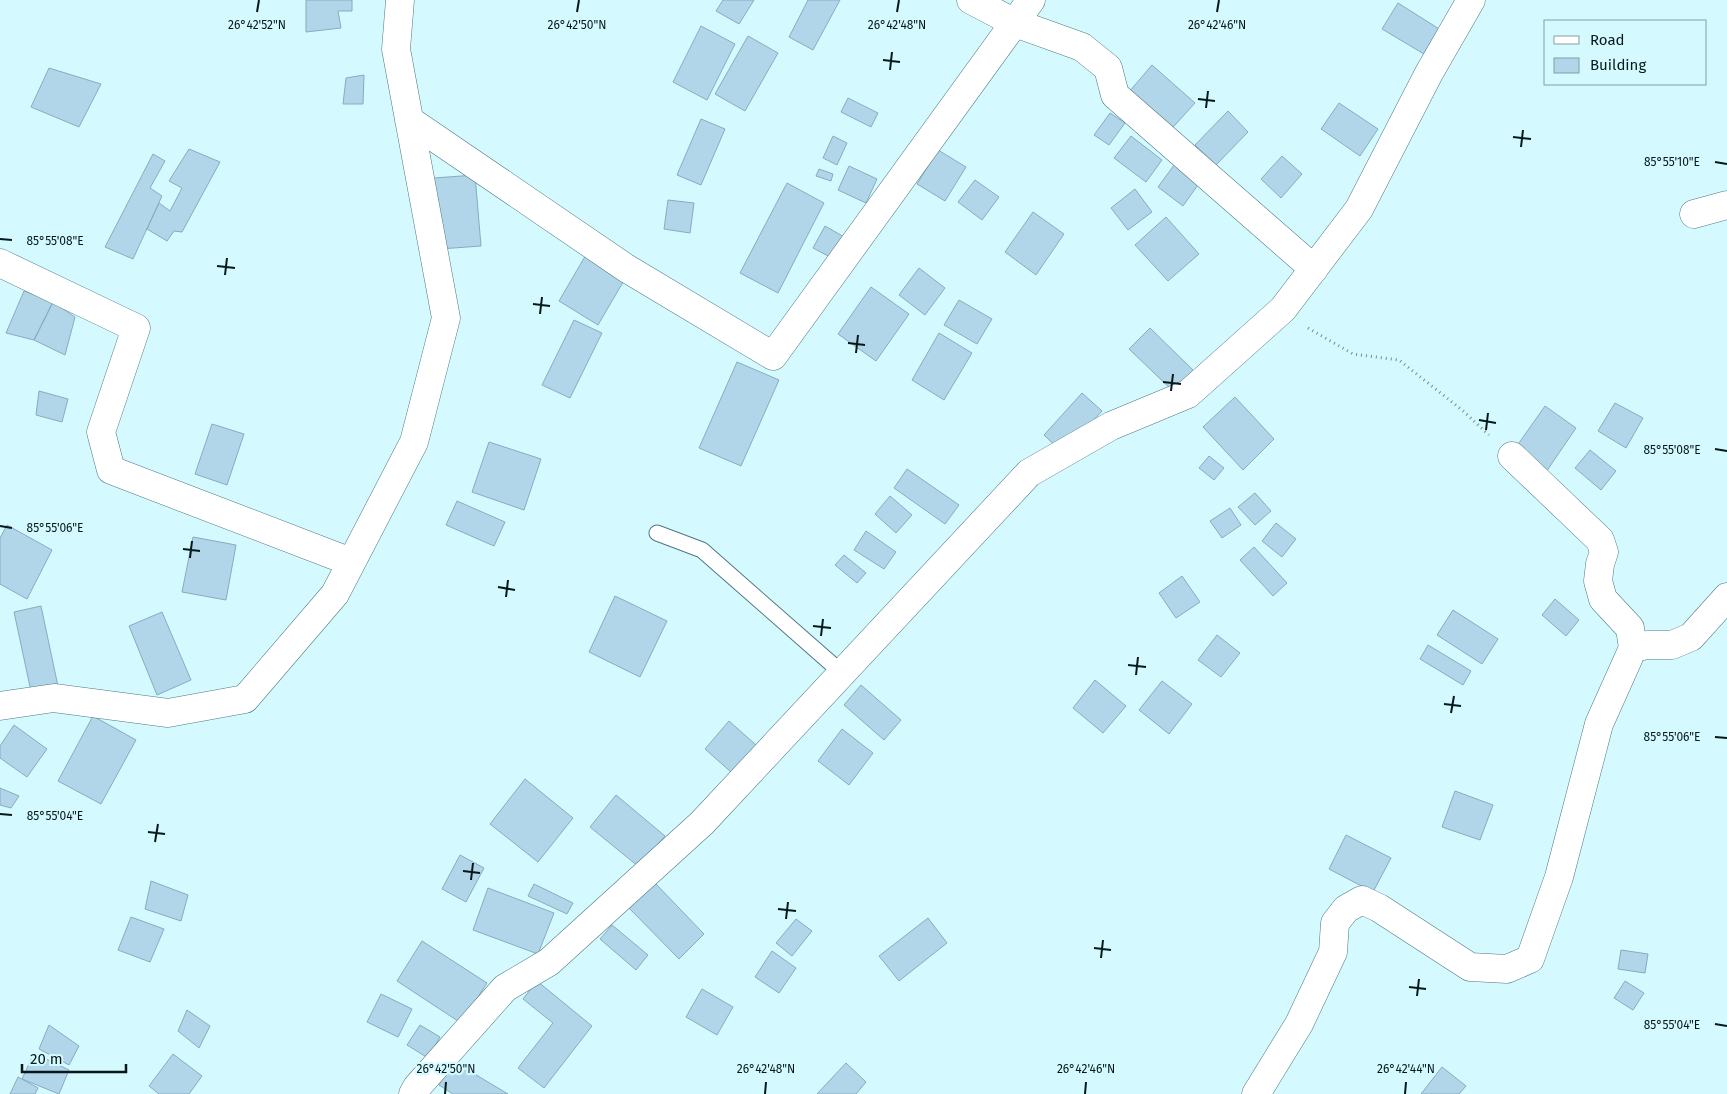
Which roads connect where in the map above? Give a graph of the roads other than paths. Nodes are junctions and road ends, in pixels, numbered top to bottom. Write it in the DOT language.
graph roads {
  1 [pos="400,0"];
  2 [pos="971,0"];
  3 [pos="1032,0"];
  4 [pos="1471,0"];
  5 [pos="1016,23"];
  6 [pos="409,120"];
  7 [pos="1727,204"];
  8 [pos="1694,214"];
  9 [pos="0,263"];
  10 [pos="1314,269"];
  11 [pos="1512,456"];
  12 [pos="657,533"];
  13 [pos="351,562"];
  14 [pos="1727,597"];
  15 [pos="1633,648"];
  16 [pos="842,673"];
  17 [pos="0,706"];
  18 [pos="413,1094"];
  19 [pos="1256,1094"];
  1 -- 6 [label="street"];
  2 -- 5 [label="street"];
  3 -- 5 [label="street"];
  4 -- 10 [label="street"];
  5 -- 6 [label="street"];
  5 -- 10 [label="street"];
  6 -- 13 [label="street"];
  7 -- 8 [label="street"];
  9 -- 13 [label="street"];
  10 -- 16 [label="street"];
  11 -- 15 [label="street"];
  12 -- 16 [label="lane"];
  13 -- 17 [label="street"];
  14 -- 15 [label="street"];
  15 -- 19 [label="street"];
  16 -- 18 [label="street"];
}
